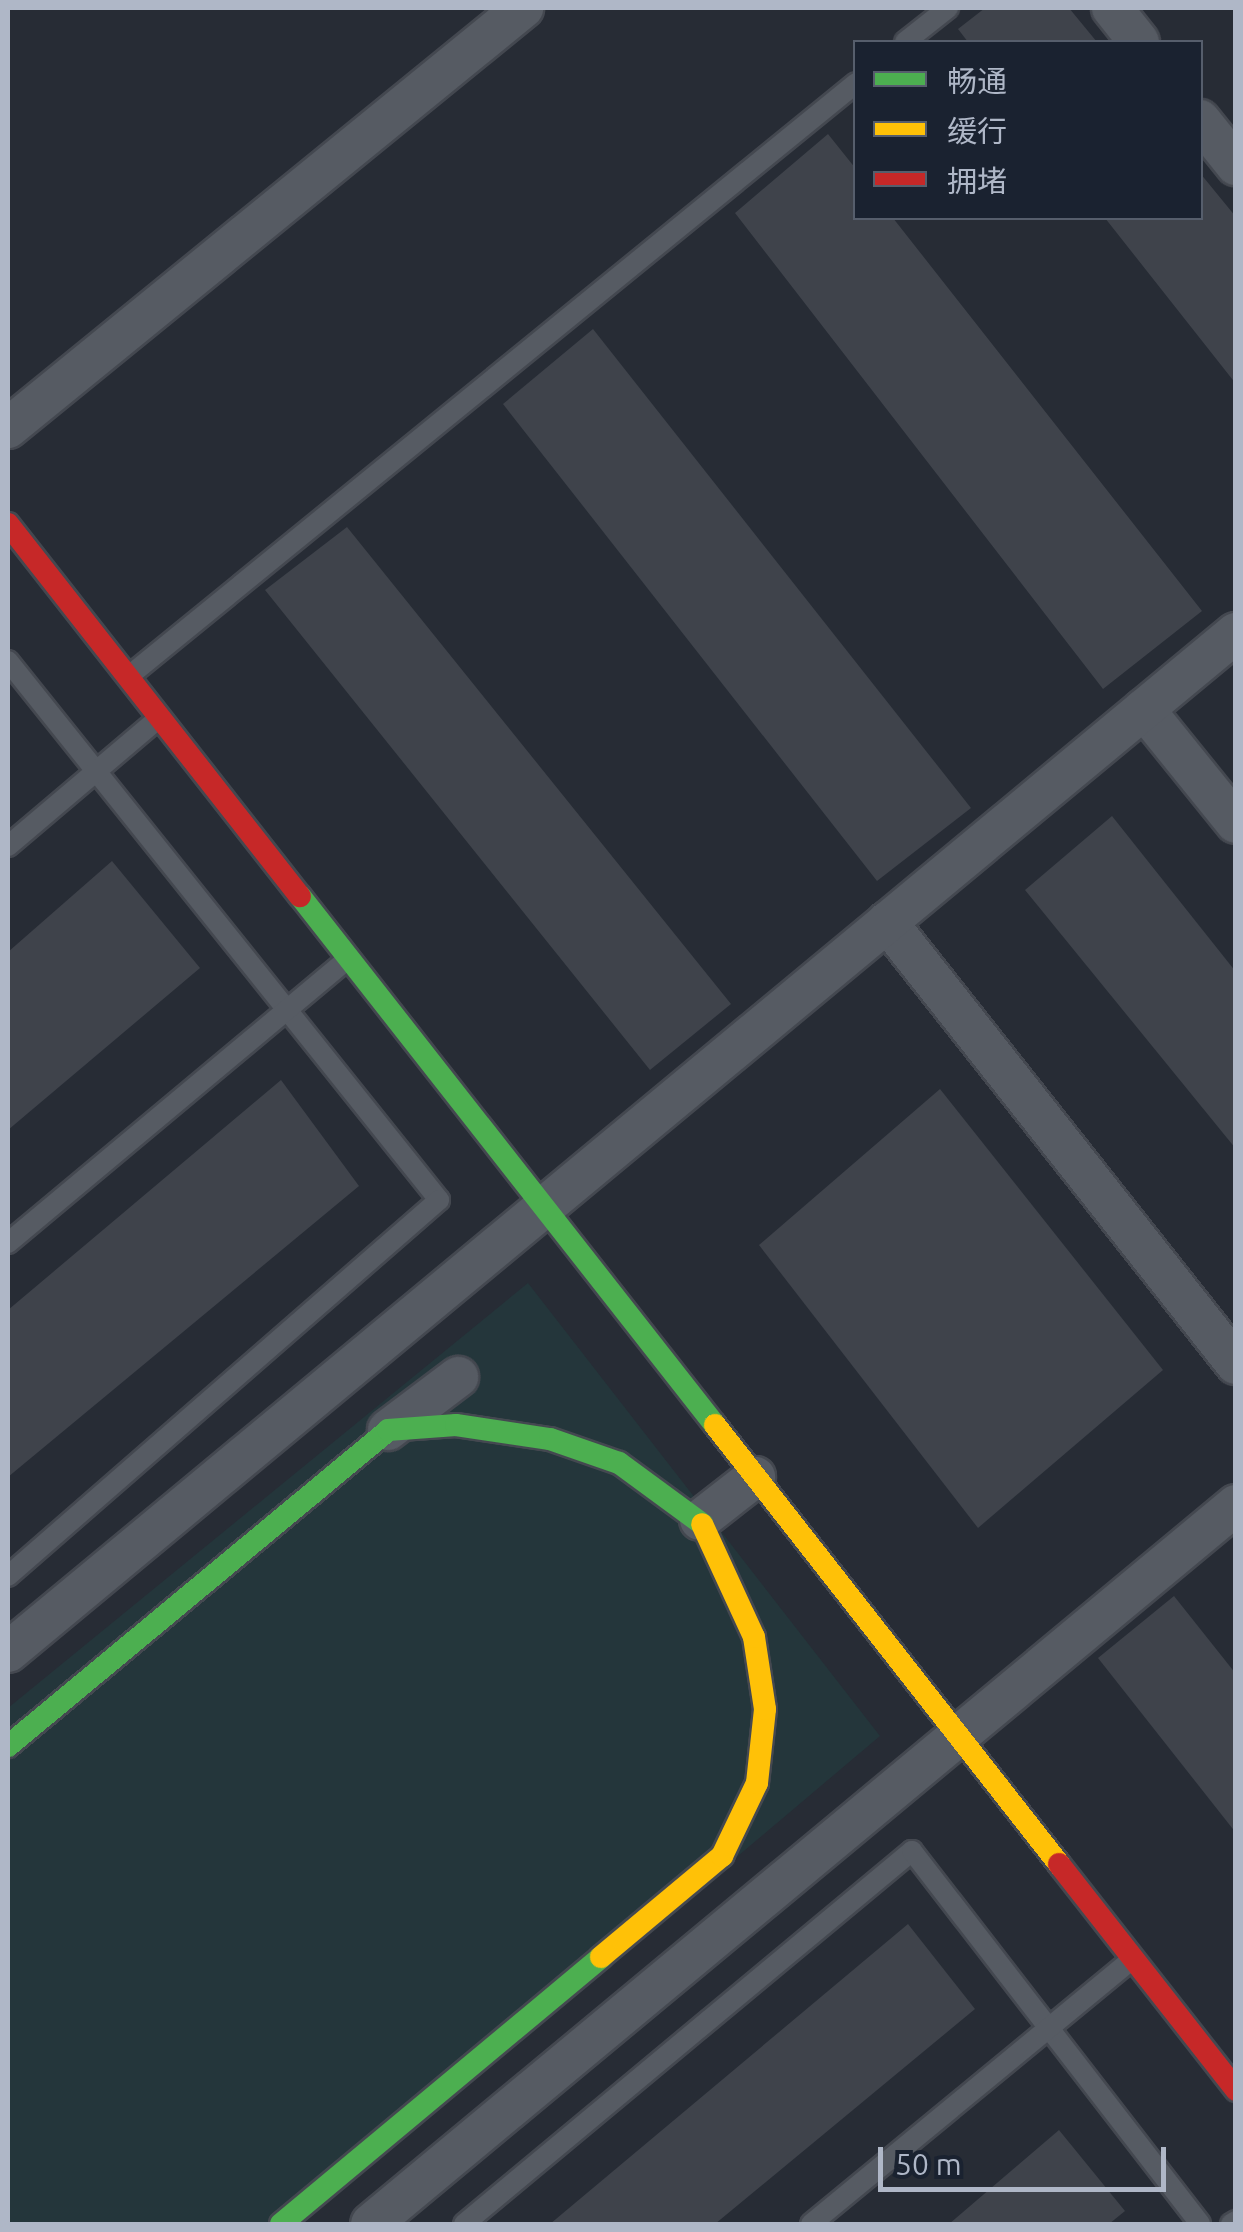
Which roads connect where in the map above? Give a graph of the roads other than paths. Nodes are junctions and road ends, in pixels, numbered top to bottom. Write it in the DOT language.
graph roads {
  1 [pos="524,8"];
  2 [pos="948,8"];
  3 [pos="1112,8"];
  4 [pos="908,40"];
  5 [pos="1138,40"];
  6 [pos="853,84"];
  7 [pos="1203,124"];
  8 [pos="1236,165"];
  9 [pos="8,428"];
  10 [pos="8,524"];
  11 [pos="1236,633"];
  12 [pos="8,660"];
  13 [pos="127,677"];
  14 [pos="1144,708"];
  15 [pos="160,718"];
  16 [pos="96,772"];
  17 [pos="1236,823"];
  18 [pos="8,846"];
  19 [pos="888,922"];
  20 [pos="348,958"];
  21 [pos="287,1010"];
  22 [pos="543,1208"];
  23 [pos="8,1243"];
  24 [pos="1236,1364"];
  25 [pos="458,1377"];
  26 [pos="388,1430"];
  27 [pos="754,1477"];
  28 [pos="1236,1505"];
  29 [pos="700,1520"];
  30 [pos="8,1576"];
  31 [pos="8,1652"];
  32 [pos="958,1736"];
  33 [pos="8,1746"];
  34 [pos="1132,1959"];
  35 [pos="1048,2028"];
  36 [pos="1236,2090"];
  37 [pos="281,2224"];
  38 [pos="371,2224"];
  39 [pos="464,2224"];
  40 [pos="812,2224"];
  41 [pos="1200,2224"];
  1 -- 9 [label="street"];
  2 -- 4 [label="lane"];
  3 -- 5 [label="street"];
  6 -- 13 [label="lane"];
  7 -- 8 [label="street"];
  10 -- 13 [label="street"];
  11 -- 14 [label="street"];
  12 -- 16 [label="lane"];
  13 -- 15 [label="street"];
  14 -- 17 [label="street"];
  14 -- 19 [label="street"];
  15 -- 16 [label="lane"];
  15 -- 20 [label="street"];
  16 -- 18 [label="lane"];
  16 -- 21 [label="lane"];
  19 -- 22 [label="street"];
  19 -- 24 [label="street"];
  20 -- 21 [label="lane"];
  20 -- 22 [label="street"];
  21 -- 23 [label="lane"];
  21 -- 30 [label="lane"];
  22 -- 27 [label="street"];
  22 -- 31 [label="street"];
  25 -- 26 [label="street"];
  26 -- 29 [label="street"];
  26 -- 33 [label="street"];
  27 -- 29 [label="street"];
  27 -- 32 [label="street"];
  28 -- 32 [label="street"];
  29 -- 37 [label="street"];
  32 -- 34 [label="street"];
  32 -- 38 [label="street"];
  34 -- 35 [label="lane"];
  34 -- 36 [label="street"];
  35 -- 39 [label="lane"];
  35 -- 40 [label="lane"];
  35 -- 41 [label="lane"];
}
